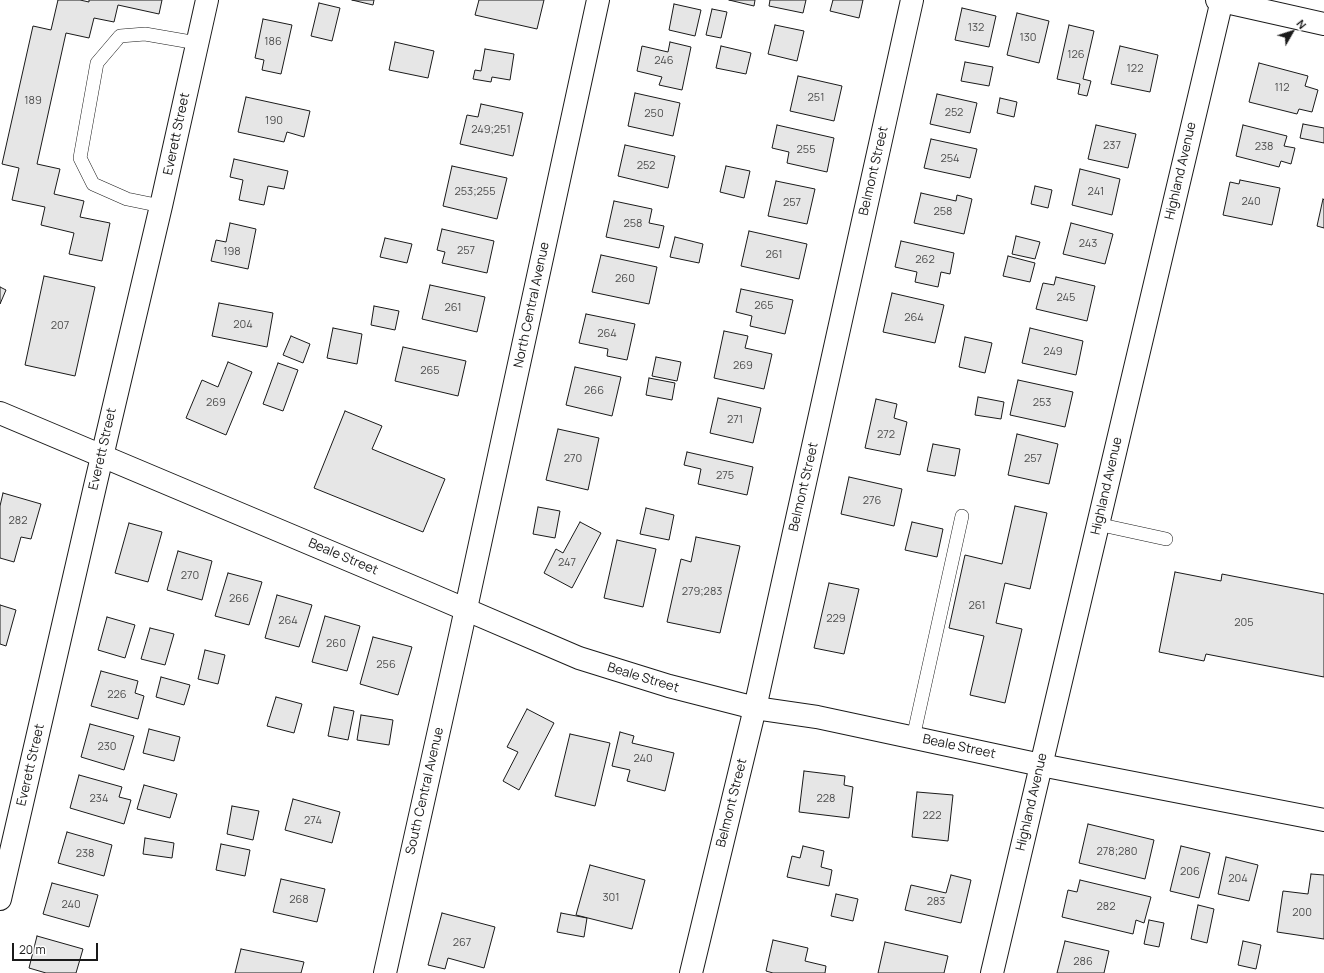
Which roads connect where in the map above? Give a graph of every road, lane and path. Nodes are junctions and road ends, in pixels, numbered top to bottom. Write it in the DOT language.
graph roads {
  1 [pos="207,0"];
  2 [pos="598,0"];
  3 [pos="912,0"];
  4 [pos="1220,0"];
  5 [pos="1324,24"];
  6 [pos="197,43"];
  7 [pos="161,206"];
  8 [pos="0,413"];
  9 [pos="102,456"];
  10 [pos="962,516"];
  11 [pos="1098,524"];
  12 [pos="1166,539"];
  13 [pos="465,609"];
  14 [pos="755,708"];
  15 [pos="913,738"];
  16 [pos="1040,765"];
  17 [pos="1324,820"];
  18 [pos="0,899"];
  19 [pos="385,973"];
  20 [pos="691,973"];
  21 [pos="992,973"];
  1 -- 6 [label="street, Everett Street"];
  2 -- 13 [label="street, North Central Avenue"];
  3 -- 14 [label="street, Belmont Street"];
  4 -- 5 [label="street"];
  4 -- 11 [label="street, Highland Avenue"];
  6 -- 7 [label="street, Everett Street"];
  6 -- 7 [label="lane"];
  7 -- 9 [label="street, Everett Street"];
  8 -- 9 [label="street, Beale Street"];
  9 -- 13 [label="street, Beale Street"];
  9 -- 18 [label="street, Everett Street"];
  10 -- 15 [label="lane"];
  11 -- 12 [label="lane"];
  11 -- 16 [label="street, Highland Avenue"];
  13 -- 14 [label="street, Beale Street"];
  13 -- 19 [label="street, South Central Avenue"];
  14 -- 15 [label="street, Beale Street"];
  14 -- 20 [label="street, Belmont Street"];
  15 -- 16 [label="street, Beale Street"];
  16 -- 17 [label="street, Beale Street"];
  16 -- 21 [label="street, Highland Avenue"];
}
